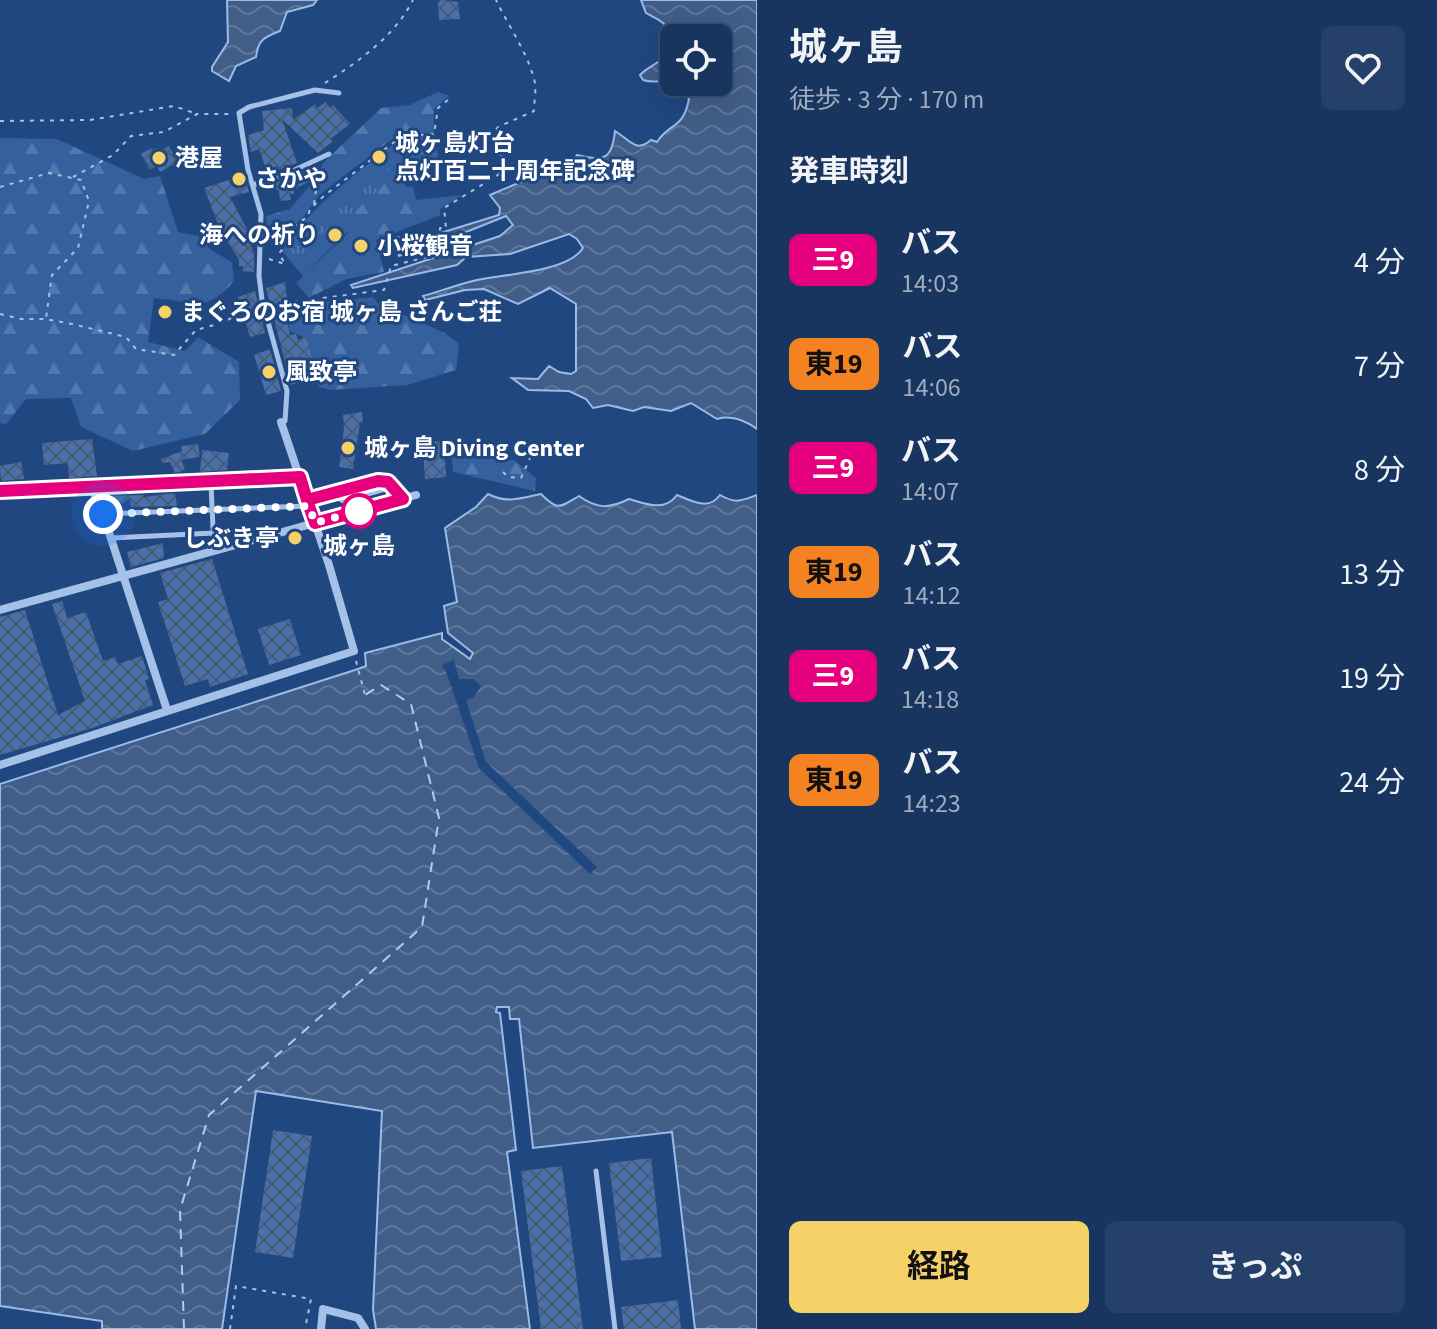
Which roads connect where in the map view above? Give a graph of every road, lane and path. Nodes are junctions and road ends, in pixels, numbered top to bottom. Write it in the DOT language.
graph roads {
  1 [pos="413,0"];
  2 [pos="496,0"];
  3 [pos="315,90"];
  4 [pos="339,93"];
  5 [pos="448,100"];
  6 [pos="239,113"];
  7 [pos="197,114"];
  8 [pos="0,121"];
  9 [pos="329,154"];
  10 [pos="317,160"];
  11 [pos="71,177"];
  12 [pos="253,185"];
  13 [pos="0,187"];
  14 [pos="314,205"];
  15 [pos="260,252"];
  16 [pos="262,300"];
  17 [pos="265,311"];
  18 [pos="0,314"];
  19 [pos="46,319"];
  20 [pos="281,422"];
  21 [pos="530,458"];
  22 [pos="503,472"];
  23 [pos="300,477"];
  24 [pos="211,482"];
  25 [pos="91,487"];
  26 [pos="393,487"];
  27 [pos="0,491"];
  28 [pos="331,493"];
  29 [pos="416,495"];
  30 [pos="403,499"];
  31 [pos="308,503"];
  32 [pos="213,511"];
  33 [pos="103,514"];
  34 [pos="315,523"];
  35 [pos="214,533"];
  36 [pos="111,538"];
  37 [pos="214,551"];
  38 [pos="123,576"];
  39 [pos="0,610"];
  40 [pos="354,651"];
  41 [pos="365,695"];
  42 [pos="167,710"];
  43 [pos="0,765"];
  44 [pos="596,1171"];
  45 [pos="230,1329"];
  46 [pos="305,1329"];
  47 [pos="321,1329"];
  48 [pos="365,1329"];
  49 [pos="615,1329"];
  1 -- 3 [label="path"];
  2 -- 17 [label="path"];
  3 -- 4 [label="lane"];
  3 -- 6 [label="lane"];
  5 -- 14 [label="path"];
  6 -- 7 [label="path"];
  6 -- 12 [label="lane"];
  7 -- 8 [label="path"];
  7 -- 11 [label="path"];
  9 -- 10 [label="lane"];
  10 -- 12 [label="lane"];
  10 -- 14 [label="path"];
  11 -- 13 [label="path"];
  11 -- 19 [label="path"];
  12 -- 15 [label="lane"];
  14 -- 15 [label="path"];
  15 -- 16 [label="lane"];
  16 -- 17 [label="lane"];
  16 -- 19 [label="path"];
  17 -- 20 [label="lane"];
  18 -- 19 [label="path"];
  20 -- 23 [label="street"];
  21 -- 22 [label="path"];
  23 -- 24 [label="street"];
  23 -- 31 [label="street"];
  24 -- 25 [label="street"];
  24 -- 32 [label="lane"];
  25 -- 27 [label="street"];
  25 -- 33 [label="street"];
  26 -- 28 [label="lane"];
  26 -- 28 [label="lane"];
  26 -- 30 [label="lane"];
  28 -- 31 [label="lane"];
  29 -- 30 [label="street"];
  30 -- 34 [label="street"];
  31 -- 32 [label="lane"];
  31 -- 34 [label="street"];
  32 -- 33 [label="lane"];
  32 -- 35 [label="lane"];
  33 -- 36 [label="street"];
  34 -- 37 [label="street"];
  34 -- 40 [label="street"];
  35 -- 36 [label="lane"];
  35 -- 37 [label="lane"];
  36 -- 38 [label="street"];
  37 -- 38 [label="street"];
  38 -- 39 [label="street"];
  38 -- 42 [label="street"];
  40 -- 41 [label="path"];
  40 -- 42 [label="street"];
  42 -- 43 [label="street"];
  44 -- 49 [label="lane"];
  45 -- 46 [label="path"];
  47 -- 48 [label="street"];
}
